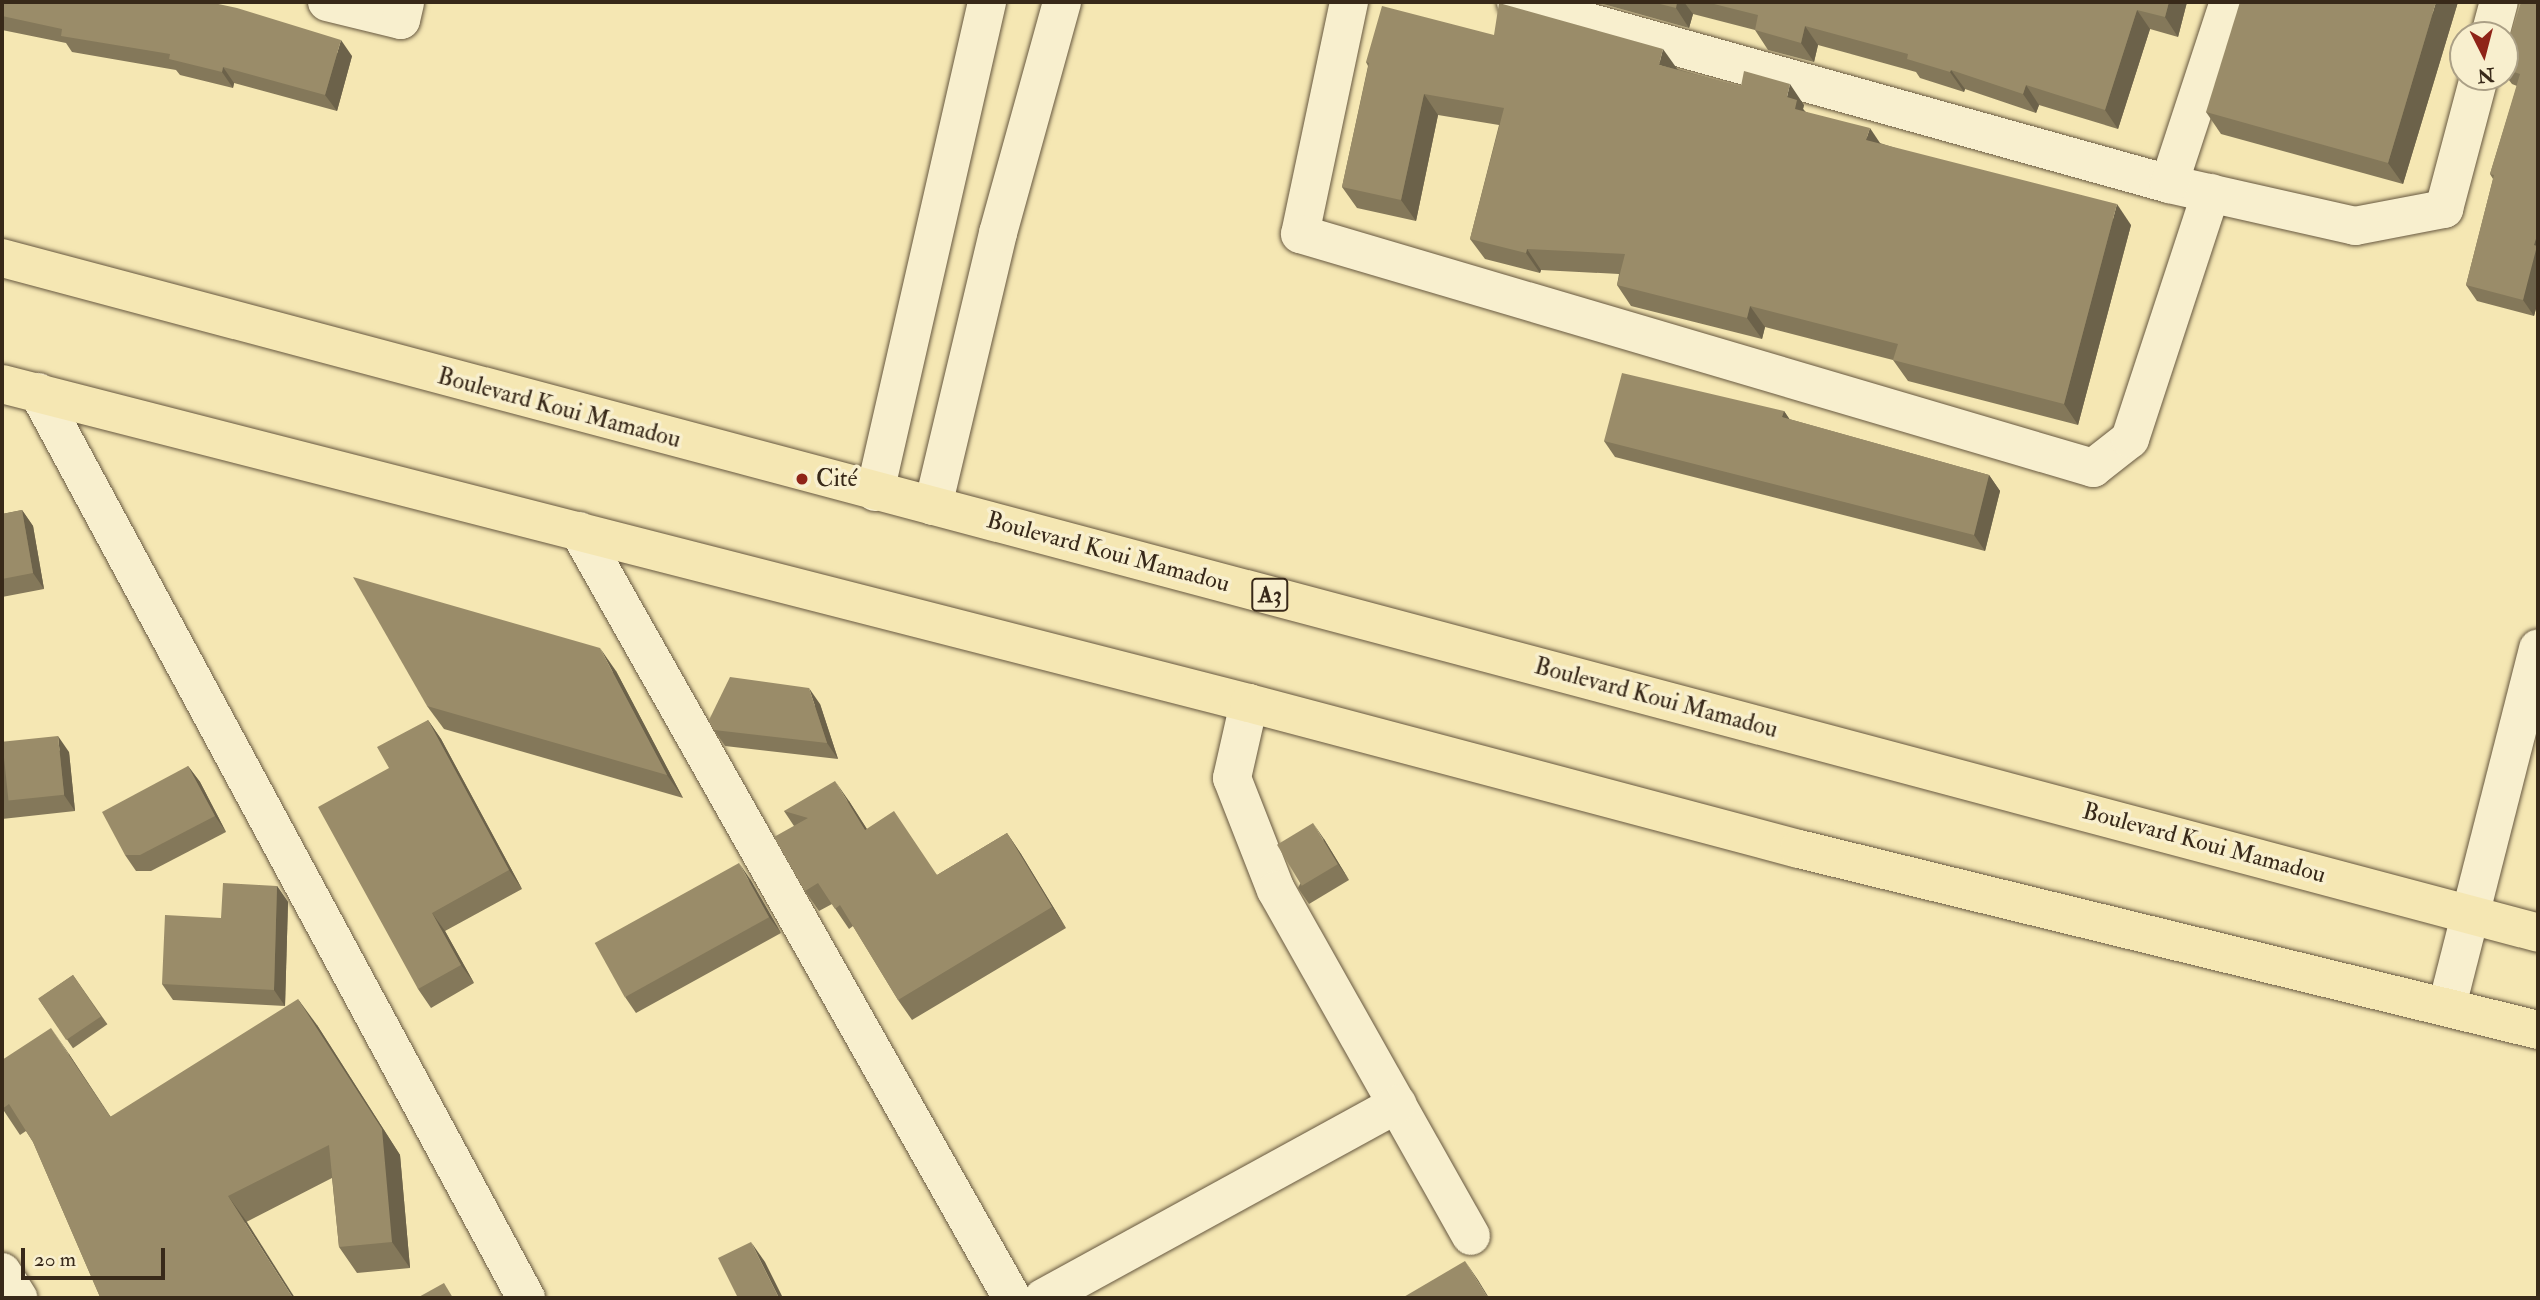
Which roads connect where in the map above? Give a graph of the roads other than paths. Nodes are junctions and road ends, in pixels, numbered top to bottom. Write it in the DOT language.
graph roads {
  1 [pos="327,2"];
  2 [pos="405,2"];
  3 [pos="987,2"];
  4 [pos="1062,2"];
  5 [pos="1349,2"];
  6 [pos="1516,2"];
  7 [pos="2229,2"];
  8 [pos="2499,2"];
  9 [pos="2494,21"];
  10 [pos="2475,91"];
  11 [pos="2169,184"];
  12 [pos="2211,193"];
  13 [pos="2,258"];
  14 [pos="20,388"];
  15 [pos="875,492"];
  16 [pos="933,506"];
  17 [pos="579,531"];
  18 [pos="2538,648"];
  19 [pos="1249,703"];
  20 [pos="2472,914"];
  21 [pos="2538,933"];
  22 [pos="2447,1006"];
  23 [pos="2538,1030"];
  24 [pos="1397,1104"];
  25 [pos="1471,1236"];
  26 [pos="2,1272"];
  27 [pos="18,1298"];
  28 [pos="526,1298"];
  29 [pos="1012,1298"];
  30 [pos="1043,1298"];
  1 -- 2 [label="street"];
  3 -- 15 [label="street"];
  4 -- 16 [label="street"];
  5 -- 12 [label="street"];
  6 -- 11 [label="street"];
  7 -- 11 [label="street"];
  8 -- 9 [label="street"];
  10 -- 12 [label="street"];
  11 -- 12 [label="street"];
  13 -- 15 [label="main road, Boulevard Koui Mamadou / A3"];
  14 -- 17 [label="main road"];
  14 -- 28 [label="street"];
  15 -- 16 [label="main road, Boulevard Koui Mamadou / A3"];
  16 -- 20 [label="main road, Boulevard Koui Mamadou / A3"];
  17 -- 19 [label="main road"];
  17 -- 29 [label="street"];
  18 -- 20 [label="street"];
  19 -- 22 [label="main road"];
  19 -- 24 [label="street"];
  20 -- 21 [label="main road, Boulevard Koui Mamadou / A3"];
  20 -- 22 [label="street"];
  22 -- 23 [label="main road"];
  24 -- 25 [label="street"];
  24 -- 30 [label="street"];
  26 -- 27 [label="street"];
}
